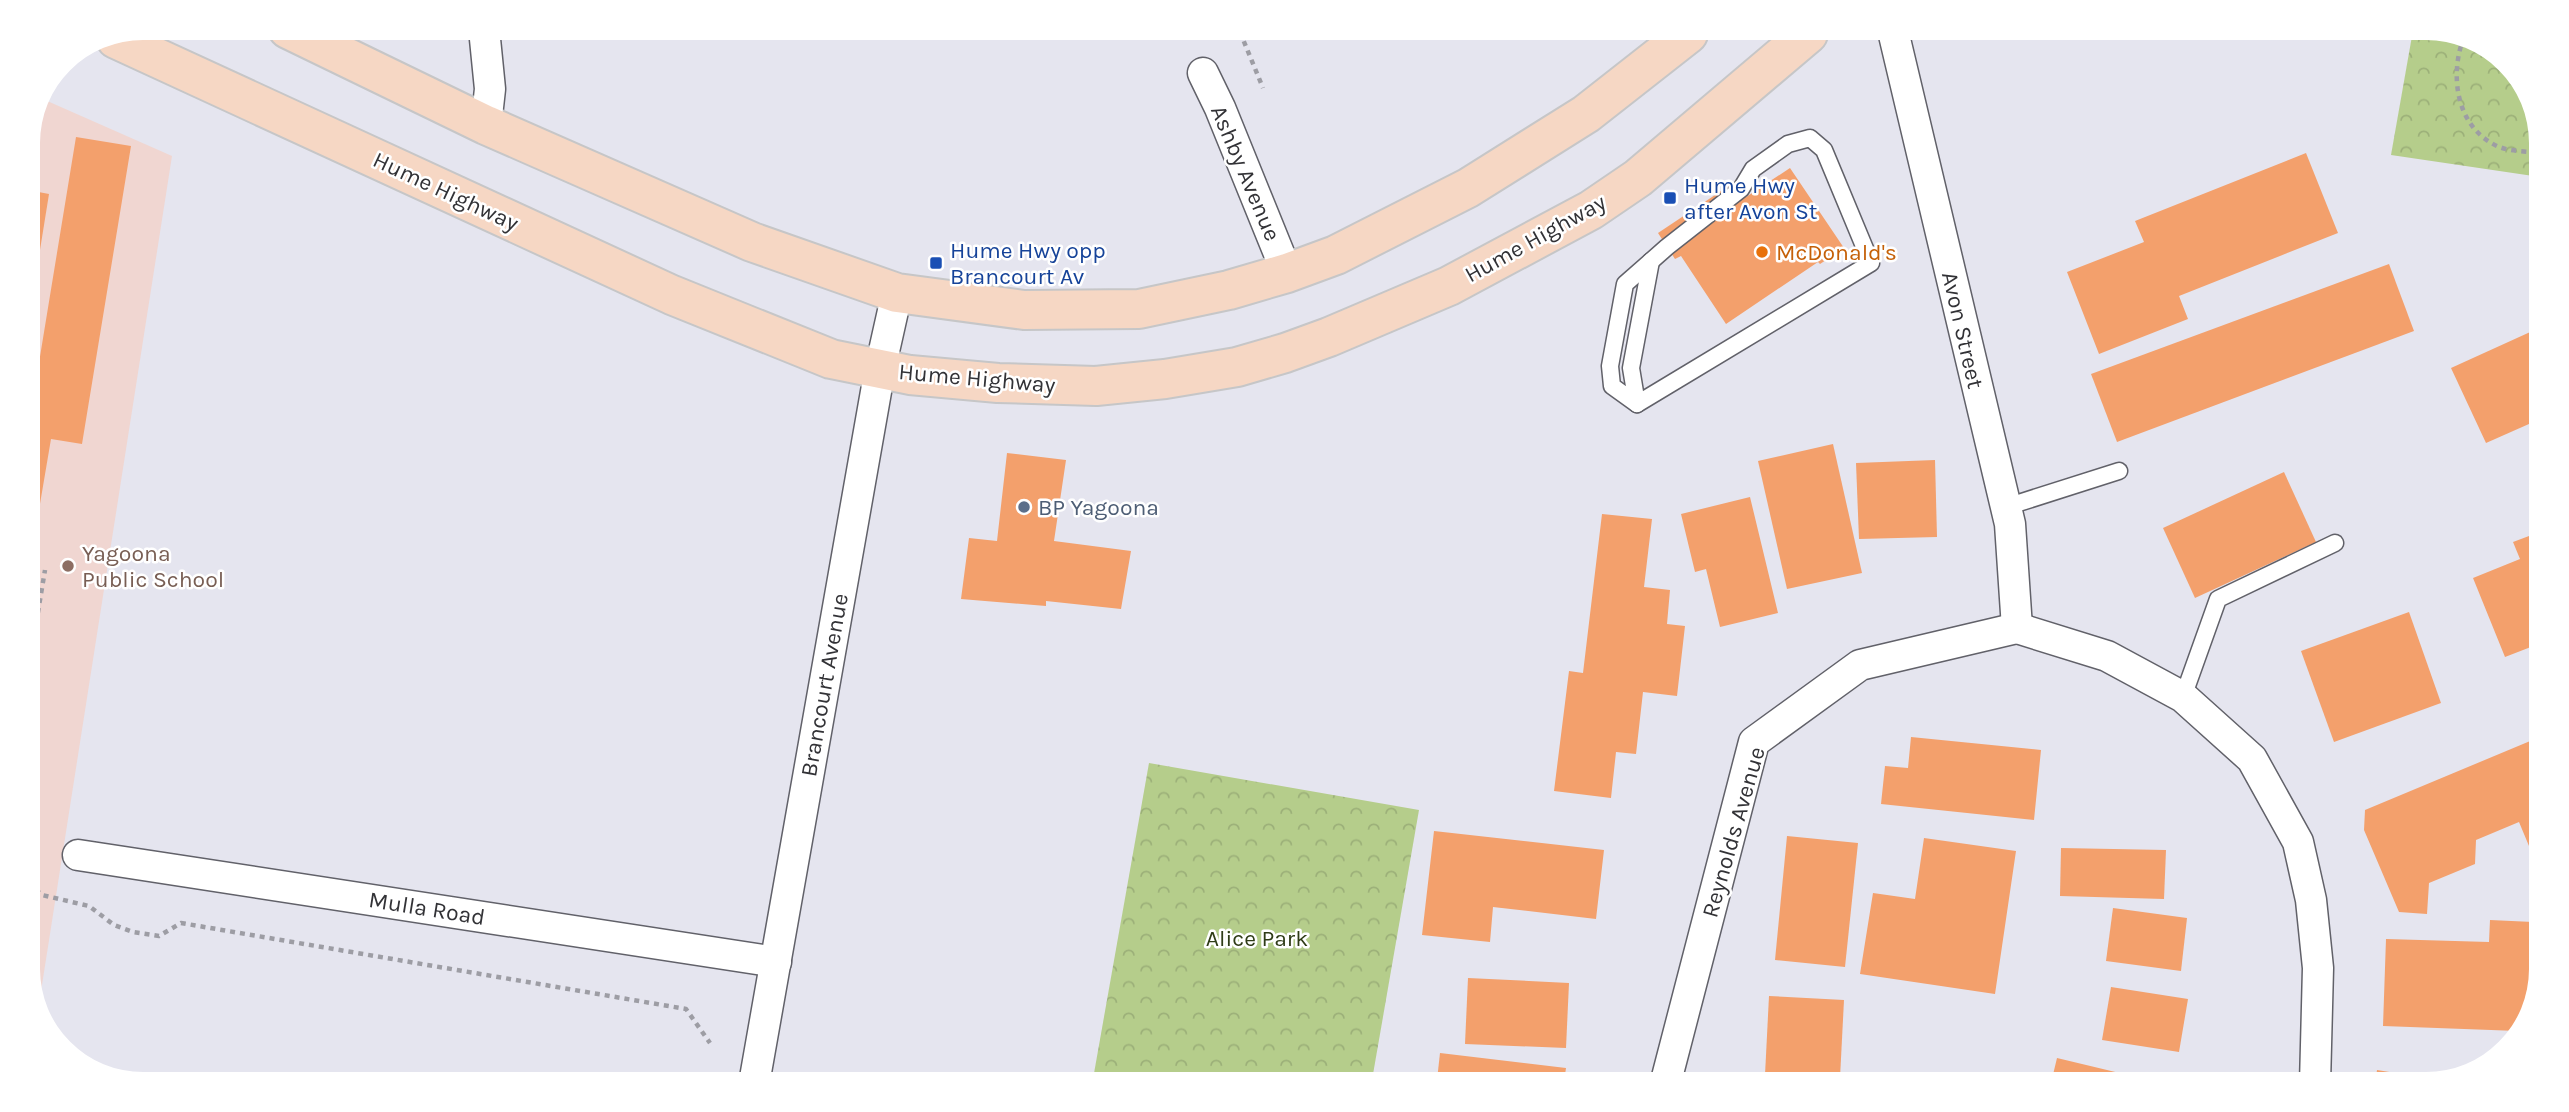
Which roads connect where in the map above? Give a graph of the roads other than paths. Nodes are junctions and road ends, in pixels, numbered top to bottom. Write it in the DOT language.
graph roads {
  1 [pos="311,40"];
  2 [pos="485,40"];
  3 [pos="1680,40"];
  4 [pos="1801,40"];
  5 [pos="1895,40"];
  6 [pos="124,43"];
  7 [pos="1203,73"];
  8 [pos="486,125"];
  9 [pos="1287,273"];
  10 [pos="897,293"];
  11 [pos="880,369"];
  12 [pos="1637,404"];
  13 [pos="2119,471"];
  14 [pos="2006,507"];
  15 [pos="2335,543"];
  16 [pos="2017,628"];
  17 [pos="2183,697"];
  18 [pos="78,855"];
  19 [pos="776,962"];
  20 [pos="756,1072"];
  21 [pos="1668,1072"];
  22 [pos="2315,1072"];
  1 -- 8 [label="highway"];
  2 -- 8 [label="street"];
  3 -- 9 [label="highway"];
  4 -- 11 [label="highway, Hume Highway"];
  5 -- 14 [label="street, Avon Street"];
  6 -- 11 [label="highway, Hume Highway"];
  7 -- 9 [label="street, Ashby Avenue"];
  8 -- 10 [label="highway"];
  9 -- 10 [label="highway"];
  10 -- 11 [label="street, Brancourt Avenue"];
  11 -- 19 [label="street, Brancourt Avenue"];
  12 -- 12 [label="lane"];
  13 -- 14 [label="lane"];
  14 -- 16 [label="street, Avon Street"];
  15 -- 17 [label="lane"];
  16 -- 17 [label="street"];
  16 -- 21 [label="street, Reynolds Avenue"];
  17 -- 22 [label="street"];
  18 -- 19 [label="street, Mulla Road"];
  19 -- 20 [label="street, Brancourt Avenue"];
}
